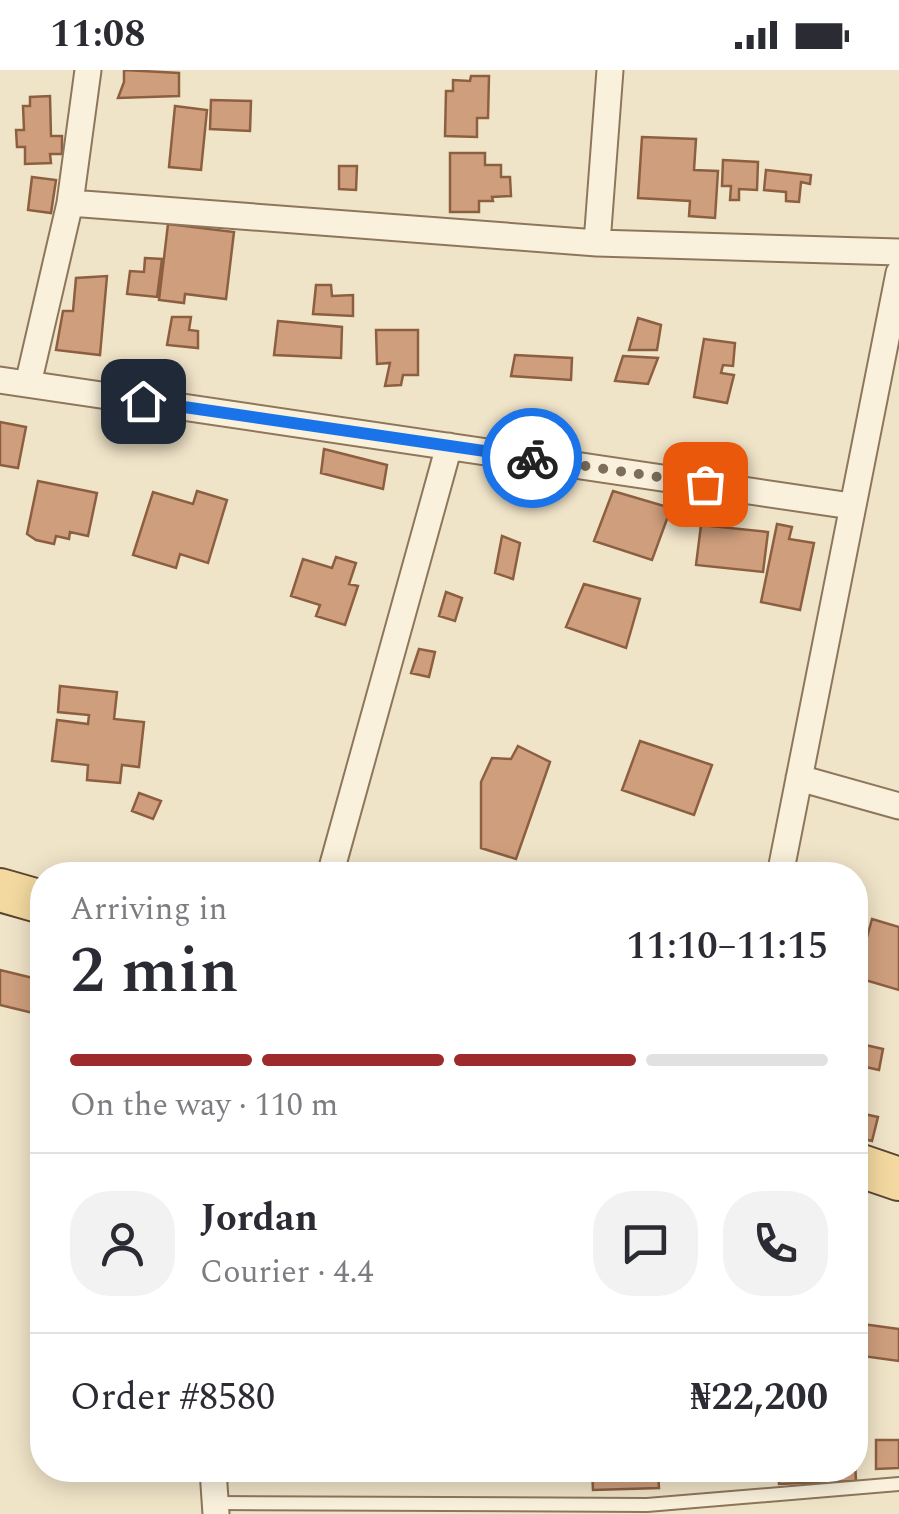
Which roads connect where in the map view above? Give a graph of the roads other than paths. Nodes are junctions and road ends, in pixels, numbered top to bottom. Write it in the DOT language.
graph roads {
  1 [pos="88,70"];
  2 [pos="610,70"];
  3 [pos="70,203"];
  4 [pos="597,243"];
  5 [pos="899,252"];
  6 [pos="899,273"];
  7 [pos="0,380"];
  8 [pos="28,384"];
  9 [pos="450,446"];
  10 [pos="852,506"];
  11 [pos="799,778"];
  12 [pos="899,806"];
  13 [pos="334,862"];
  14 [pos="783,862"];
  15 [pos="0,890"];
  16 [pos="30,899"];
  17 [pos="868,1168"];
  18 [pos="899,1179"];
  19 [pos="214,1482"];
  20 [pos="899,1484"];
  21 [pos="216,1509"];
  1 -- 3 [label="street"];
  2 -- 4 [label="street"];
  3 -- 4 [label="street"];
  3 -- 8 [label="street"];
  4 -- 5 [label="street"];
  6 -- 10 [label="street"];
  7 -- 8 [label="street"];
  8 -- 9 [label="street"];
  9 -- 10 [label="street"];
  9 -- 13 [label="street"];
  10 -- 11 [label="street"];
  11 -- 12 [label="street"];
  11 -- 14 [label="street"];
  15 -- 16 [label="main road"];
  17 -- 18 [label="main road"];
  19 -- 21 [label="street"];
  20 -- 21 [label="lane"];
}
